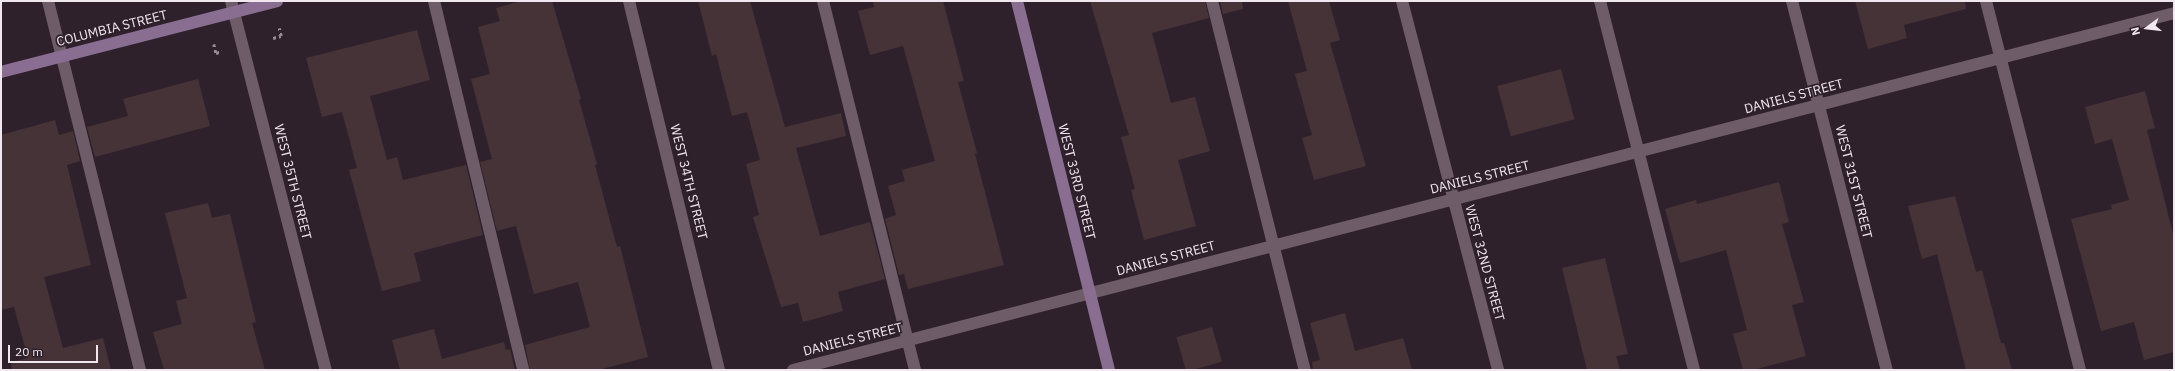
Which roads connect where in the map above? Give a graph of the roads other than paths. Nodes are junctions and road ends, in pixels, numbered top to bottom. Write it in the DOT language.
graph roads {
  1 [pos="48,1"];
  2 [pos="277,1"];
  3 [pos="434,1"];
  4 [pos="629,1"];
  5 [pos="823,1"];
  6 [pos="1017,1"];
  7 [pos="1212,1"];
  8 [pos="1402,1"];
  9 [pos="1600,1"];
  10 [pos="1792,1"];
  11 [pos="1986,1"];
  12 [pos="233,7"];
  13 [pos="2174,13"];
  14 [pos="63,56"];
  15 [pos="2000,58"];
  16 [pos="1,72"];
  17 [pos="1818,105"];
  18 [pos="1639,151"];
  19 [pos="1453,199"];
  20 [pos="1274,246"];
  21 [pos="1089,294"];
  22 [pos="908,340"];
  23 [pos="140,370"];
  24 [pos="326,370"];
  25 [pos="523,370"];
  26 [pos="719,370"];
  27 [pos="793,370"];
  28 [pos="915,370"];
  29 [pos="1109,370"];
  30 [pos="1305,370"];
  31 [pos="1498,370"];
  32 [pos="1694,370"];
  33 [pos="1886,370"];
  34 [pos="2080,370"];
  1 -- 14 [label="street"];
  2 -- 12 [label="street, COLUMBIA STREET"];
  3 -- 25 [label="street"];
  4 -- 26 [label="street, WEST 34TH STREET"];
  5 -- 22 [label="street"];
  6 -- 21 [label="street, WEST 33RD STREET"];
  7 -- 20 [label="street"];
  8 -- 19 [label="street, WEST 32ND STREET"];
  9 -- 18 [label="street"];
  10 -- 17 [label="street, WEST 31ST STREET"];
  11 -- 15 [label="street"];
  12 -- 14 [label="street, COLUMBIA STREET"];
  12 -- 24 [label="street, WEST 35TH STREET"];
  13 -- 15 [label="street, DANIELS STREET"];
  14 -- 16 [label="street, COLUMBIA STREET"];
  14 -- 23 [label="street"];
  15 -- 17 [label="street, DANIELS STREET"];
  15 -- 34 [label="street"];
  17 -- 18 [label="street, DANIELS STREET"];
  17 -- 33 [label="street, WEST 31ST STREET"];
  18 -- 19 [label="street, DANIELS STREET"];
  18 -- 32 [label="street"];
  19 -- 20 [label="street, DANIELS STREET"];
  19 -- 31 [label="street, WEST 32ND STREET"];
  20 -- 21 [label="street, DANIELS STREET"];
  20 -- 30 [label="street"];
  21 -- 22 [label="street, DANIELS STREET"];
  21 -- 29 [label="street, WEST 33RD STREET"];
  22 -- 27 [label="street, DANIELS STREET"];
  22 -- 28 [label="street"];
}
